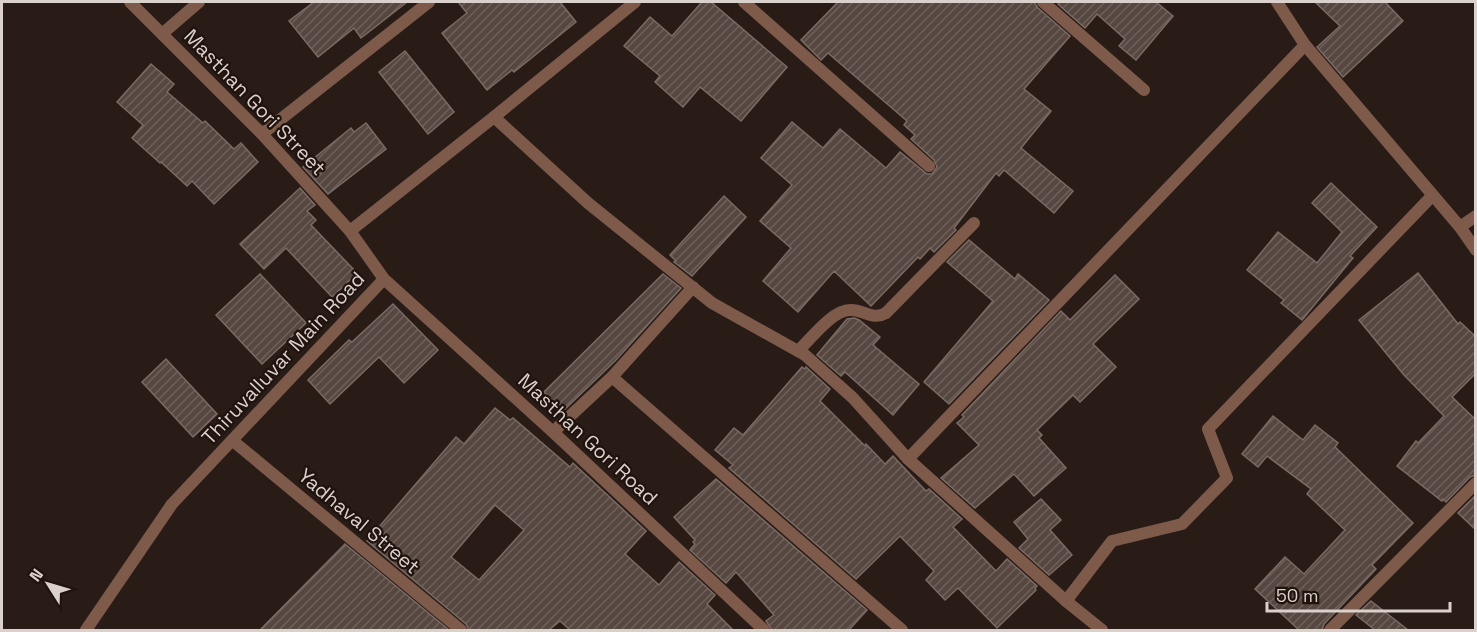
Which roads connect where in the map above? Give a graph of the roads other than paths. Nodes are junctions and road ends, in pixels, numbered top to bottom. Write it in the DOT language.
graph roads {
  1 [pos="129,2"];
  2 [pos="199,2"];
  3 [pos="429,2"];
  4 [pos="635,2"];
  5 [pos="744,2"];
  6 [pos="1043,2"];
  7 [pos="1277,2"];
  8 [pos="162,34"];
  9 [pos="1305,45"];
  10 [pos="1144,90"];
  11 [pos="494,117"];
  12 [pos="262,134"];
  13 [pos="929,166"];
  14 [pos="1432,195"];
  15 [pos="1476,216"];
  16 [pos="974,223"];
  17 [pos="1460,227"];
  18 [pos="350,231"];
  19 [pos="1476,250"];
  20 [pos="384,279"];
  21 [pos="693,287"];
  22 [pos="798,351"];
  23 [pos="612,377"];
  24 [pos="553,432"];
  25 [pos="233,441"];
  26 [pos="908,459"];
  27 [pos="1476,483"];
  28 [pos="1066,601"];
  29 [pos="86,630"];
  30 [pos="461,630"];
  31 [pos="764,630"];
  32 [pos="902,630"];
  33 [pos="1102,630"];
  34 [pos="1330,630"];
  1 -- 8 [label="street, Masthan Gori Street"];
  2 -- 8 [label="street"];
  3 -- 12 [label="street"];
  4 -- 11 [label="street"];
  5 -- 13 [label="street"];
  6 -- 10 [label="street"];
  7 -- 9 [label="street"];
  8 -- 12 [label="street, Masthan Gori Street"];
  9 -- 14 [label="street"];
  9 -- 26 [label="street"];
  11 -- 18 [label="street"];
  11 -- 21 [label="street"];
  12 -- 18 [label="street, Masthan Gori Street"];
  14 -- 17 [label="street"];
  14 -- 28 [label="street"];
  15 -- 17 [label="street"];
  16 -- 22 [label="street"];
  17 -- 19 [label="street"];
  18 -- 20 [label="street, Thiruvalluvar Main Road"];
  20 -- 24 [label="street, Masthan Gori Road"];
  20 -- 25 [label="street, Thiruvalluvar Main Road"];
  21 -- 22 [label="street"];
  21 -- 23 [label="street"];
  22 -- 26 [label="street"];
  23 -- 24 [label="street"];
  23 -- 32 [label="street"];
  24 -- 31 [label="street, Masthan Gori Road"];
  25 -- 29 [label="street, Thiruvalluvar Main Road"];
  25 -- 30 [label="street, Yadhaval Street"];
  26 -- 28 [label="street"];
  27 -- 34 [label="street"];
  28 -- 33 [label="street"];
}
